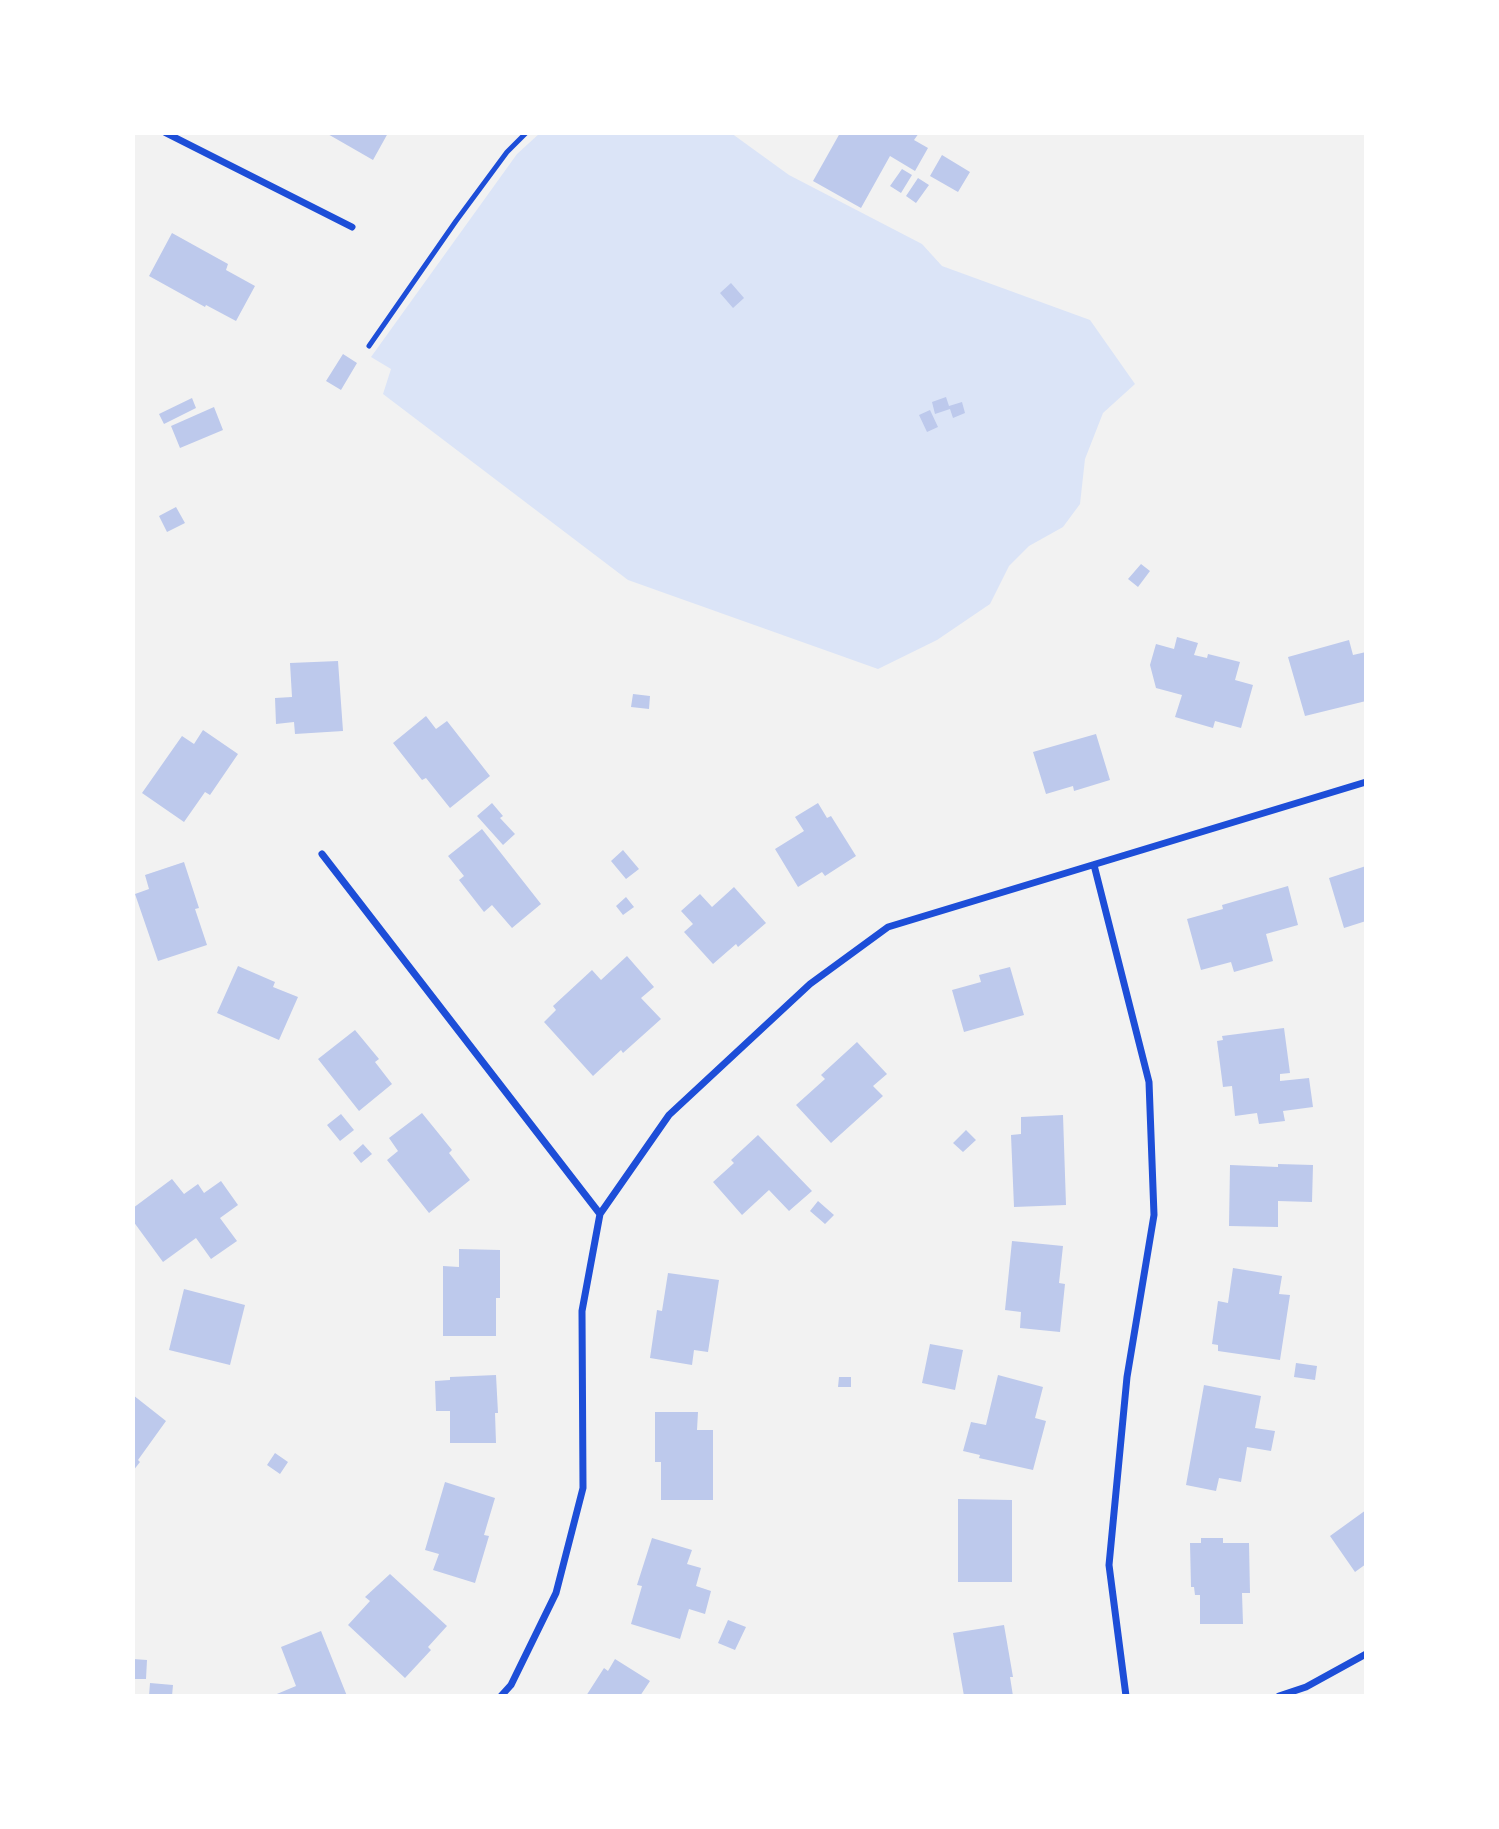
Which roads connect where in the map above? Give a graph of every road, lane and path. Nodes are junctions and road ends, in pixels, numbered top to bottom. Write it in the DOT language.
graph roads {
  1 [pos="166,133"];
  2 [pos="526,133"];
  3 [pos="352,227"];
  4 [pos="369,346"];
  5 [pos="1366,782"];
  6 [pos="321,854"];
  7 [pos="1094,865"];
  8 [pos="600,1214"];
  9 [pos="1366,1654"];
  10 [pos="501,1696"];
  11 [pos="1126,1696"];
  12 [pos="1279,1696"];
  1 -- 3 [label="street"];
  2 -- 4 [label="lane"];
  5 -- 7 [label="street"];
  6 -- 8 [label="street"];
  7 -- 8 [label="street"];
  7 -- 11 [label="street"];
  8 -- 10 [label="street"];
  9 -- 12 [label="street"];
}
